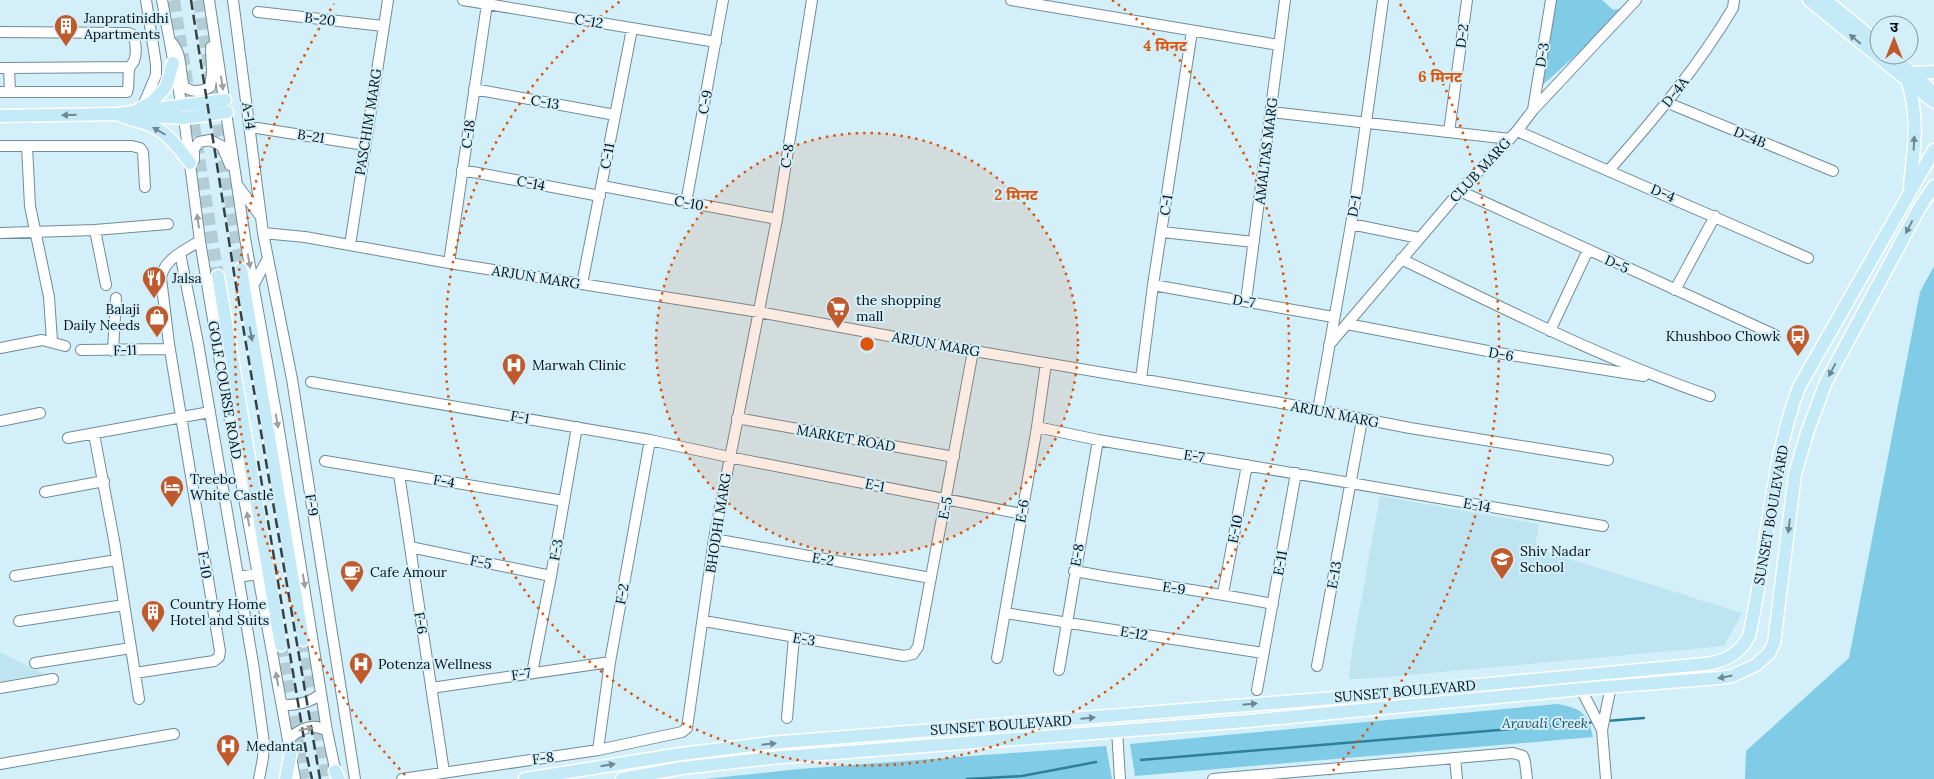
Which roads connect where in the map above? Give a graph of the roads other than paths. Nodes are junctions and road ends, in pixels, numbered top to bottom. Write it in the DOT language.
graph roads {
  1 [pos="146,0"];
  2 [pos="162,0"];
  3 [pos="209,0"];
  4 [pos="233,0"];
  5 [pos="388,0"];
  6 [pos="463,0"];
  7 [pos="723,0"];
  8 [pos="812,0"];
  9 [pos="1011,0"];
  10 [pos="1286,0"];
  11 [pos="1383,0"];
  12 [pos="1467,0"];
  13 [pos="1551,0"];
  14 [pos="1809,0"];
  15 [pos="1826,0"];
  16 [pos="1630,2"];
  17 [pos="1045,3"];
  18 [pos="487,4"];
  19 [pos="1734,4"];
  20 [pos="258,12"];
  21 [pos="382,26"];
  22 [pos="632,29"];
  23 [pos="1192,31"];
  24 [pos="0,32"];
  25 [pos="214,34"];
  26 [pos="1869,36"];
  27 [pos="169,41"];
  28 [pos="716,42"];
  29 [pos="1279,45"];
  30 [pos="173,63"];
  31 [pos="1900,65"];
  32 [pos="130,67"];
  33 [pos="5,68"];
  34 [pos="1934,72"];
  35 [pos="1910,77"];
  36 [pos="474,89"];
  37 [pos="5,92"];
  38 [pos="1934,93"];
  39 [pos="1934,102"];
  40 [pos="1668,103"];
  41 [pos="226,106"];
  42 [pos="142,108"];
  43 [pos="1533,110"];
  44 [pos="183,112"];
  45 [pos="1271,112"];
  46 [pos="118,114"];
  47 [pos="615,115"];
  48 [pos="0,116"];
  49 [pos="1367,123"];
  50 [pos="258,128"];
  51 [pos="1449,132"];
  52 [pos="1514,135"];
  53 [pos="365,145"];
  54 [pos="0,146"];
  55 [pos="27,146"];
  56 [pos="1934,150"];
  57 [pos="190,163"];
  58 [pos="462,170"];
  59 [pos="1610,170"];
  60 [pos="1833,170"];
  61 [pos="235,171"];
  62 [pos="192,178"];
  63 [pos="238,186"];
  64 [pos="1934,186"];
  65 [pos="145,187"];
  66 [pos="601,191"];
  67 [pos="1460,191"];
  68 [pos="1910,191"];
  69 [pos="1934,196"];
  70 [pos="686,203"];
  71 [pos="1920,207"];
  72 [pos="1715,216"];
  73 [pos="261,217"];
  74 [pos="777,219"];
  75 [pos="168,224"];
  76 [pos="1351,224"];
  77 [pos="95,230"];
  78 [pos="34,232"];
  79 [pos="1162,232"];
  80 [pos="0,233"];
  81 [pos="263,233"];
  82 [pos="1419,238"];
  83 [pos="200,241"];
  84 [pos="1254,242"];
  85 [pos="350,245"];
  86 [pos="1588,250"];
  87 [pos="180,253"];
  88 [pos="268,258"];
  89 [pos="1808,258"];
  90 [pos="1402,259"];
  91 [pos="449,263"];
  92 [pos="240,269"];
  93 [pos="218,276"];
  94 [pos="582,284"];
  95 [pos="106,285"];
  96 [pos="1153,285"];
  97 [pos="253,286"];
  98 [pos="1674,290"];
  99 [pos="116,298"];
  100 [pos="1246,301"];
  101 [pos="759,312"];
  102 [pos="1334,318"];
  103 [pos="1347,324"];
  104 [pos="1550,331"];
  105 [pos="1775,335"];
  106 [pos="52,341"];
  107 [pos="1329,345"];
  108 [pos="64,346"];
  109 [pos="0,348"];
  110 [pos="170,349"];
  111 [pos="81,350"];
  112 [pos="113,351"];
  113 [pos="973,351"];
  114 [pos="1046,363"];
  115 [pos="1657,378"];
  116 [pos="1141,379"];
  117 [pos="311,382"];
  118 [pos="1710,396"];
  119 [pos="1318,410"];
  120 [pos="210,412"];
  121 [pos="40,413"];
  122 [pos="181,417"];
  123 [pos="737,418"];
  124 [pos="0,420"];
  125 [pos="1362,420"];
  126 [pos="577,427"];
  127 [pos="1037,427"];
  128 [pos="94,434"];
  129 [pos="68,438"];
  130 [pos="650,440"];
  131 [pos="1098,440"];
  132 [pos="729,457"];
  133 [pos="954,457"];
  134 [pos="1608,460"];
  135 [pos="325,461"];
  136 [pos="1247,464"];
  137 [pos="1296,473"];
  138 [pos="399,474"];
  139 [pos="104,481"];
  140 [pos="1351,483"];
  141 [pos="45,492"];
  142 [pos="947,499"];
  143 [pos="564,501"];
  144 [pos="1022,514"];
  145 [pos="1603,526"];
  146 [pos="714,539"];
  147 [pos="410,548"];
  148 [pos="117,560"];
  149 [pos="1074,571"];
  150 [pos="258,574"];
  151 [pos="15,576"];
  152 [pos="551,576"];
  153 [pos="238,577"];
  154 [pos="931,578"];
  155 [pos="1223,594"];
  156 [pos="1273,604"];
  157 [pos="124,606"];
  158 [pos="1005,613"];
  159 [pos="19,621"];
  160 [pos="704,621"];
  161 [pos="1066,622"];
  162 [pos="794,637"];
  163 [pos="303,640"];
  164 [pos="281,645"];
  165 [pos="131,648"];
  166 [pos="1739,651"];
  167 [pos="1263,653"];
  168 [pos="904,656"];
  169 [pos="997,658"];
  170 [pos="610,662"];
  171 [pos="35,663"];
  172 [pos="1756,665"];
  173 [pos="1317,666"];
  174 [pos="1059,670"];
  175 [pos="532,673"];
  176 [pos="135,674"];
  177 [pos="53,680"];
  178 [pos="1611,686"];
  179 [pos="0,688"];
  180 [pos="431,688"];
  181 [pos="1581,689"];
  182 [pos="1257,690"];
  183 [pos="321,693"];
  184 [pos="139,699"];
  185 [pos="282,704"];
  186 [pos="1150,712"];
  187 [pos="787,718"];
  188 [pos="1602,726"];
  189 [pos="1151,728"];
  190 [pos="928,730"];
  191 [pos="1117,730"];
  192 [pos="327,731"];
  193 [pos="682,732"];
  194 [pos="174,734"];
  195 [pos="290,745"];
  196 [pos="929,745"];
  197 [pos="598,750"];
  198 [pos="1455,758"];
  199 [pos="0,764"];
  200 [pos="444,772"];
  201 [pos="588,774"];
  202 [pos="337,776"];
  203 [pos="259,779"];
  204 [pos="286,779"];
  205 [pos="295,779"];
  206 [pos="355,779"];
  207 [pos="402,779"];
  208 [pos="525,779"];
  209 [pos="622,779"];
  210 [pos="1120,779"];
  211 [pos="1213,779"];
  212 [pos="1457,779"];
  213 [pos="1527,779"];
  214 [pos="1606,779"];
  1 -- 42 [label="street"];
  2 -- 27 [label="street, GOLF COURSE ROAD"];
  3 -- 25 [label="street"];
  4 -- 73 [label="street, A-14"];
  5 -- 21 [label="street, PASCHIM MARG"];
  6 -- 18 [label="street, C-12"];
  7 -- 28 [label="street, C-9"];
  8 -- 74 [label="street, C-8"];
  9 -- 17 [label="street"];
  10 -- 29 [label="street, AMALTAS MARG"];
  11 -- 49 [label="street, D-1"];
  12 -- 51 [label="street, D-2"];
  13 -- 43 [label="street, D-3"];
  35 -- 14 [label="main road, one-way"];
  15 -- 26 [label="main road"];
  16 -- 43 [label="street, CLUB MARG"];
  17 -- 23 [label="street"];
  18 -- 22 [label="street, C-12"];
  18 -- 36 [label="street, C-18"];
  19 -- 40 [label="street, D-4A"];
  20 -- 21 [label="street, B-20"];
  21 -- 53 [label="street, PASCHIM MARG"];
  22 -- 28 [label="street, C-12"];
  22 -- 47 [label="street, C-11"];
  23 -- 29 [label="street"];
  23 -- 79 [label="street, C-1"];
  24 -- 32 [label="street"];
  25 -- 27 [label="street"];
  25 -- 41 [label="street, one-way"];
  27 -- 30 [label="street, GOLF COURSE ROAD"];
  28 -- 70 [label="street, C-9"];
  29 -- 45 [label="street, AMALTAS MARG"];
  30 -- 42 [label="main road"];
  30 -- 44 [label="street, GOLF COURSE ROAD"];
  31 -- 35 [label="main road"];
  32 -- 33 [label="street"];
  32 -- 37 [label="street"];
  33 -- 37 [label="street"];
  34 -- 35 [label="main road"];
  35 -- 38 [label="main road"];
  35 -- 39 [label="main road"];
  68 -- 35 [label="main road, one-way"];
  36 -- 47 [label="street, C-13"];
  36 -- 58 [label="street, C-18"];
  40 -- 59 [label="street, D-4A"];
  40 -- 60 [label="street, D-4B"];
  41 -- 44 [label="main road"];
  41 -- 61 [label="street"];
  42 -- 46 [label="main road"];
  43 -- 52 [label="street, CLUB MARG"];
  44 -- 46 [label="main road"];
  44 -- 57 [label="street, GOLF COURSE ROAD"];
  45 -- 49 [label="street, D-4"];
  45 -- 84 [label="street, AMALTAS MARG"];
  46 -- 48 [label="main road, one-way"];
  57 -- 46 [label="main road, one-way"];
  47 -- 66 [label="street, C-11"];
  49 -- 51 [label="street, D-4"];
  49 -- 76 [label="street, D-1"];
  50 -- 53 [label="street, B-21"];
  51 -- 52 [label="street, D-4"];
  52 -- 59 [label="street, D-4"];
  52 -- 67 [label="street, CLUB MARG"];
  53 -- 85 [label="street, PASCHIM MARG"];
  54 -- 55 [label="street"];
  55 -- 65 [label="street"];
  55 -- 78 [label="street"];
  56 -- 68 [label="main road, SUNSET BOULEVARD"];
  57 -- 62 [label="street, GOLF COURSE ROAD"];
  58 -- 66 [label="street, C-14"];
  58 -- 91 [label="street, C-18"];
  59 -- 72 [label="street, D-4"];
  61 -- 62 [label="street"];
  61 -- 63 [label="street"];
  83 -- 62 [label="street, GOLF COURSE ROAD, one-way"];
  63 -- 73 [label="street"];
  63 -- 97 [label="street, one-way"];
  64 -- 71 [label="main road, SUNSET BOULEVARD"];
  66 -- 70 [label="street, C-10"];
  66 -- 94 [label="street, C-11"];
  67 -- 82 [label="street, CLUB MARG"];
  67 -- 86 [label="street, D-5"];
  68 -- 166 [label="main road, SUNSET BOULEVARD"];
  69 -- 71 [label="main road"];
  70 -- 74 [label="street, C-10"];
  71 -- 172 [label="main road, SUNSET BOULEVARD, one-way"];
  72 -- 89 [label="street, D-4"];
  72 -- 98 [label="street"];
  73 -- 81 [label="street, A-14"];
  74 -- 101 [label="street, C-8"];
  75 -- 77 [label="street"];
  76 -- 82 [label="street"];
  76 -- 102 [label="street, D-1"];
  77 -- 78 [label="street"];
  77 -- 95 [label="street"];
  78 -- 80 [label="street"];
  78 -- 106 [label="street"];
  79 -- 84 [label="street"];
  79 -- 96 [label="street, C-1"];
  81 -- 85 [label="street, ARJUN MARG"];
  81 -- 88 [label="street, F-9"];
  82 -- 90 [label="street, CLUB MARG"];
  83 -- 87 [label="street"];
  150 -- 83 [label="street, GOLF COURSE ROAD, one-way"];
  84 -- 100 [label="street, AMALTAS MARG"];
  85 -- 91 [label="street, ARJUN MARG"];
  86 -- 98 [label="street, D-5"];
  86 -- 104 [label="street"];
  87 -- 110 [label="street"];
  87 -- 120 [label="street"];
  88 -- 97 [label="street"];
  88 -- 206 [label="street, F-9"];
  90 -- 103 [label="street, CLUB MARG"];
  90 -- 104 [label="street, D-6"];
  91 -- 94 [label="street, ARJUN MARG"];
  92 -- 163 [label="main road, one-way"];
  93 -- 164 [label="main road"];
  94 -- 101 [label="street, ARJUN MARG"];
  96 -- 100 [label="street, D-7"];
  96 -- 116 [label="street, C-1"];
  97 -- 183 [label="street, one-way"];
  98 -- 105 [label="street, D-5"];
  99 -- 112 [label="street"];
  100 -- 102 [label="street, D-7"];
  101 -- 113 [label="street, ARJUN MARG"];
  101 -- 123 [label="street, BHODHI MARG"];
  102 -- 107 [label="street, D-1"];
  103 -- 107 [label="street, CLUB MARG"];
  103 -- 115 [label="street, D-6"];
  104 -- 115 [label="street, D-6"];
  106 -- 108 [label="street"];
  106 -- 109 [label="street"];
  107 -- 119 [label="street, D-1"];
  110 -- 112 [label="street, F-11"];
  110 -- 122 [label="street"];
  111 -- 112 [label="street, F-11"];
  113 -- 114 [label="street, ARJUN MARG"];
  113 -- 133 [label="street, E-5"];
  114 -- 116 [label="street, ARJUN MARG"];
  114 -- 127 [label="street, E-6"];
  115 -- 118 [label="street, D-6"];
  116 -- 119 [label="street, ARJUN MARG"];
  117 -- 126 [label="street, F-1"];
  119 -- 125 [label="street, ARJUN MARG"];
  120 -- 122 [label="street"];
  120 -- 153 [label="street"];
  121 -- 124 [label="street"];
  122 -- 128 [label="street"];
  122 -- 176 [label="street, F-10"];
  123 -- 132 [label="street, BHODHI MARG"];
  123 -- 133 [label="street, MARKET ROAD"];
  125 -- 134 [label="street, ARJUN MARG"];
  125 -- 140 [label="street, E-13"];
  126 -- 130 [label="street, F-1"];
  126 -- 143 [label="street, F-3"];
  127 -- 131 [label="street, E-7"];
  127 -- 144 [label="street, E-6"];
  128 -- 129 [label="street"];
  128 -- 139 [label="street"];
  130 -- 132 [label="street, F-1"];
  130 -- 170 [label="street, F-2"];
  131 -- 136 [label="street, E-7"];
  131 -- 149 [label="street, E-8"];
  132 -- 142 [label="street, E-1"];
  132 -- 146 [label="street, BHODHI MARG"];
  133 -- 142 [label="street, E-5"];
  135 -- 138 [label="street, F-4"];
  136 -- 137 [label="street, E-7"];
  136 -- 155 [label="street, E-10"];
  137 -- 140 [label="street, E-7"];
  137 -- 156 [label="street, E-11"];
  138 -- 143 [label="street, F-4"];
  138 -- 147 [label="street, F-6"];
  139 -- 141 [label="street"];
  139 -- 148 [label="street"];
  140 -- 145 [label="street, E-14"];
  140 -- 173 [label="street, E-13"];
  142 -- 144 [label="street, E-1"];
  142 -- 154 [label="street, E-5"];
  143 -- 152 [label="street, F-3"];
  144 -- 158 [label="street, E-6"];
  146 -- 154 [label="street, E-2"];
  146 -- 160 [label="street, BHODHI MARG"];
  147 -- 152 [label="street, F-5"];
  147 -- 180 [label="street, F-6"];
  148 -- 151 [label="street"];
  148 -- 157 [label="street"];
  149 -- 155 [label="street, E-9"];
  149 -- 161 [label="street, E-8"];
  150 -- 153 [label="street"];
  185 -- 150 [label="street, GOLF COURSE ROAD, one-way"];
  152 -- 175 [label="street, F-3"];
  153 -- 203 [label="street"];
  154 -- 168 [label="street, E-5"];
  155 -- 156 [label="street, E-9"];
  156 -- 167 [label="street, E-11"];
  157 -- 159 [label="street"];
  157 -- 165 [label="street"];
  158 -- 161 [label="street, E-12"];
  158 -- 169 [label="street, E-6"];
  160 -- 162 [label="street, E-3"];
  160 -- 193 [label="street, BHODHI MARG"];
  161 -- 167 [label="street, E-12"];
  161 -- 174 [label="street, E-8"];
  162 -- 168 [label="street, E-3"];
  162 -- 187 [label="street"];
  165 -- 171 [label="street"];
  165 -- 176 [label="street"];
  166 -- 172 [label="main road"];
  186 -- 166 [label="main road, SUNSET BOULEVARD, one-way"];
  167 -- 182 [label="street, E-11"];
  170 -- 175 [label="street, F-7"];
  170 -- 197 [label="street, F-2"];
  172 -- 178 [label="main road, SUNSET BOULEVARD, one-way"];
  175 -- 180 [label="street, F-7"];
  176 -- 184 [label="street"];
  177 -- 179 [label="street"];
  178 -- 181 [label="main road, SUNSET BOULEVARD"];
  178 -- 188 [label="street"];
  180 -- 200 [label="street, F-6"];
  181 -- 188 [label="street"];
  181 -- 189 [label="main road, SUNSET BOULEVARD"];
  183 -- 185 [label="street"];
  183 -- 192 [label="street"];
  185 -- 195 [label="street, GOLF COURSE ROAD"];
  186 -- 189 [label="main road"];
  190 -- 186 [label="main road, SUNSET BOULEVARD, one-way"];
  188 -- 214 [label="street"];
  189 -- 191 [label="main road, SUNSET BOULEVARD"];
  190 -- 196 [label="main road"];
  201 -- 190 [label="main road, SUNSET BOULEVARD, one-way"];
  191 -- 196 [label="main road, SUNSET BOULEVARD"];
  191 -- 210 [label="street"];
  195 -- 192 [label="street, one-way"];
  192 -- 202 [label="street"];
  193 -- 197 [label="street, F-8"];
  194 -- 199 [label="street"];
  195 -- 204 [label="main road"];
  195 -- 205 [label="street, GOLF COURSE ROAD"];
  196 -- 209 [label="main road, SUNSET BOULEVARD"];
  197 -- 200 [label="street, F-8"];
  198 -- 211 [label="street"];
  198 -- 212 [label="street"];
  198 -- 213 [label="street"];
  200 -- 207 [label="street, F-8"];
  201 -- 208 [label="main road, SUNSET BOULEVARD"];
}
